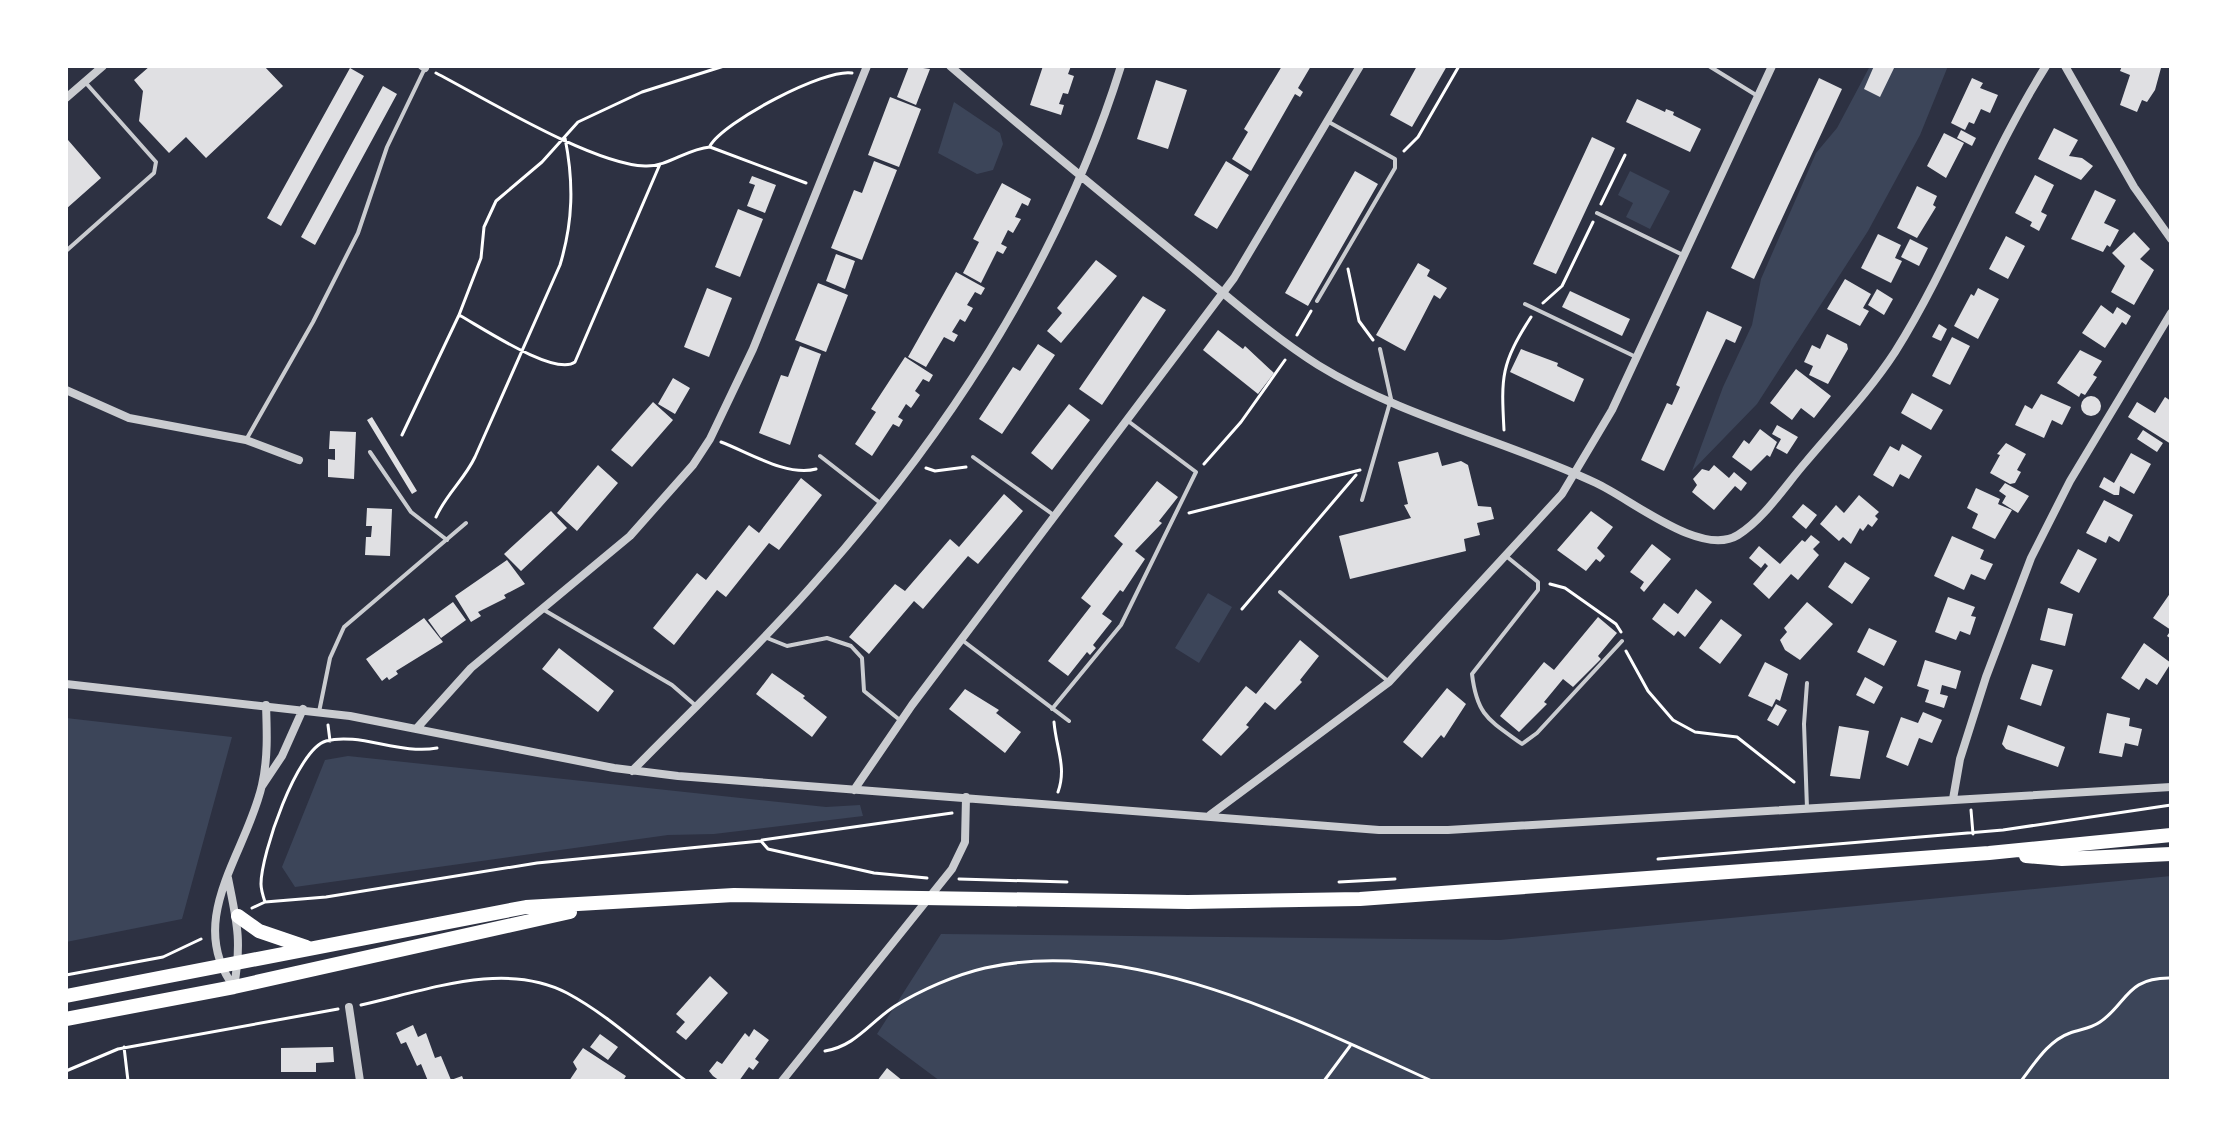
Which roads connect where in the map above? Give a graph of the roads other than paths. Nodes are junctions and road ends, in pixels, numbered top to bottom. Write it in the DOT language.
graph roads {
  1 [pos="103,66"];
  2 [pos="950,66"];
  3 [pos="1121,66"];
  4 [pos="1360,66"];
  5 [pos="1709,66"];
  6 [pos="1772,66"];
  7 [pos="2046,66"];
  8 [pos="2065,66"];
  9 [pos="423,67"];
  10 [pos="865,71"];
  11 [pos="85,82"];
  12 [pos="1758,96"];
  13 [pos="66,98"];
  14 [pos="1327,121"];
  15 [pos="1081,177"];
  16 [pos="1597,213"];
  17 [pos="2171,239"];
  18 [pos="66,251"];
  19 [pos="1683,255"];
  20 [pos="1222,292"];
  21 [pos="1317,301"];
  22 [pos="1525,304"];
  23 [pos="2171,313"];
  24 [pos="1380,349"];
  25 [pos="1636,357"];
  26 [pos="66,390"];
  27 [pos="1391,399"];
  28 [pos="1128,421"];
  29 [pos="246,440"];
  30 [pos="370,452"];
  31 [pos="820,456"];
  32 [pos="973,457"];
  33 [pos="299,460"];
  34 [pos="1576,475"];
  35 [pos="1362,500"];
  36 [pos="881,504"];
  37 [pos="1056,517"];
  38 [pos="466,523"];
  39 [pos="447,540"];
  40 [pos="1506,556"];
  41 [pos="1280,592"];
  42 [pos="542,609"];
  43 [pos="765,637"];
  44 [pos="962,640"];
  45 [pos="1622,641"];
  46 [pos="1389,682"];
  47 [pos="1807,683"];
  48 [pos="66,684"];
  49 [pos="266,705"];
  50 [pos="697,706"];
  51 [pos="303,709"];
  52 [pos="1052,709"];
  53 [pos="319,712"];
  54 [pos="901,721"];
  55 [pos="1069,721"];
  56 [pos="417,728"];
  57 [pos="632,771"];
  58 [pos="262,787"];
  59 [pos="2171,787"];
  60 [pos="854,790"];
  61 [pos="966,797"];
  62 [pos="1953,799"];
  63 [pos="1807,808"];
  64 [pos="1210,815"];
  65 [pos="2171,835"];
  66 [pos="1989,853"];
  67 [pos="2171,854"];
  68 [pos="228,877"];
  69 [pos="591,906"];
  70 [pos="244,913"];
  71 [pos="310,948"];
  72 [pos="238,963"];
  73 [pos="220,968"];
  74 [pos="234,987"];
  75 [pos="66,996"];
  76 [pos="349,1007"];
  77 [pos="66,1019"];
  78 [pos="360,1081"];
  79 [pos="782,1081"];
  1 -- 11 [label="street"];
  2 -- 15 [label="street"];
  3 -- 15 [label="street"];
  4 -- 14 [label="street"];
  5 -- 12 [label="lane"];
  6 -- 12 [label="street"];
  7 -- 34 [label="street"];
  8 -- 17 [label="street"];
  9 -- 29 [label="lane"];
  10 -- 42 [label="street"];
  11 -- 13 [label="street"];
  11 -- 18 [label="lane"];
  12 -- 19 [label="street"];
  14 -- 20 [label="street"];
  14 -- 21 [label="lane"];
  15 -- 20 [label="street"];
  15 -- 36 [label="street"];
  16 -- 19 [label="lane"];
  19 -- 25 [label="street"];
  20 -- 27 [label="street"];
  20 -- 28 [label="street"];
  22 -- 25 [label="lane"];
  23 -- 62 [label="street"];
  24 -- 27 [label="lane"];
  25 -- 34 [label="street"];
  26 -- 29 [label="street"];
  27 -- 34 [label="street"];
  27 -- 35 [label="lane"];
  28 -- 37 [label="street"];
  28 -- 52 [label="lane"];
  29 -- 33 [label="street"];
  30 -- 39 [label="lane"];
  31 -- 36 [label="lane"];
  32 -- 37 [label="lane"];
  34 -- 40 [label="street"];
  36 -- 43 [label="street"];
  37 -- 44 [label="street"];
  38 -- 39 [label="lane"];
  39 -- 53 [label="lane"];
  40 -- 45 [label="lane"];
  40 -- 46 [label="street"];
  41 -- 46 [label="lane"];
  42 -- 50 [label="lane"];
  42 -- 56 [label="street"];
  43 -- 50 [label="street"];
  43 -- 54 [label="lane"];
  44 -- 52 [label="lane"];
  44 -- 54 [label="street"];
  46 -- 64 [label="street"];
  47 -- 63 [label="lane"];
  48 -- 49 [label="street"];
  49 -- 51 [label="street"];
  49 -- 58 [label="street"];
  50 -- 57 [label="street"];
  51 -- 53 [label="street"];
  51 -- 58 [label="street"];
  52 -- 55 [label="lane"];
  53 -- 56 [label="street"];
  54 -- 60 [label="street"];
  56 -- 57 [label="street"];
  57 -- 60 [label="street"];
  58 -- 68 [label="street"];
  59 -- 62 [label="street"];
  60 -- 61 [label="street"];
  61 -- 64 [label="street"];
  61 -- 79 [label="street"];
  62 -- 63 [label="street"];
  63 -- 64 [label="street"];
  65 -- 66 [label="highway"];
  66 -- 67 [label="highway"];
  66 -- 69 [label="highway"];
  68 -- 70 [label="street"];
  68 -- 73 [label="street"];
  69 -- 71 [label="highway"];
  69 -- 74 [label="highway"];
  70 -- 71 [label="highway"];
  70 -- 72 [label="street"];
  71 -- 72 [label="highway"];
  72 -- 73 [label="highway"];
  72 -- 74 [label="street"];
  73 -- 74 [label="street"];
  73 -- 75 [label="highway"];
  74 -- 77 [label="highway"];
  76 -- 78 [label="street"];
}
